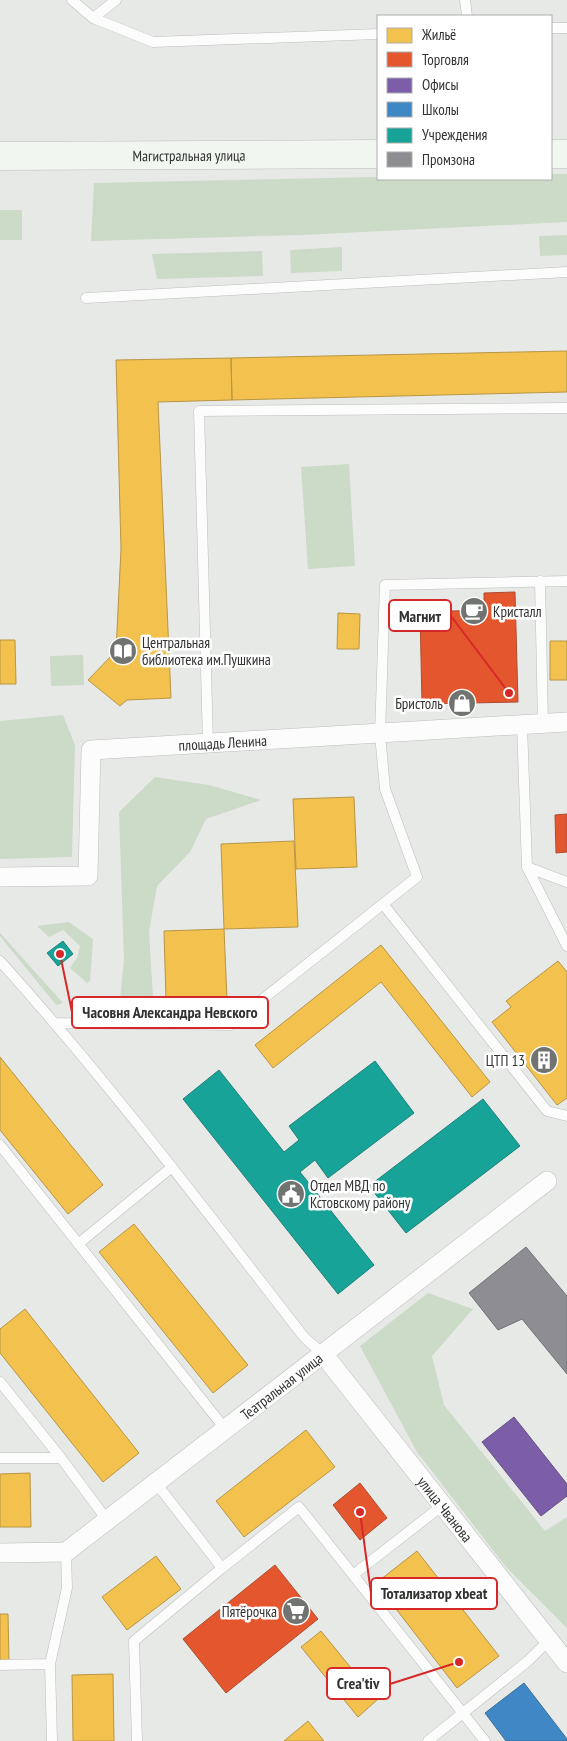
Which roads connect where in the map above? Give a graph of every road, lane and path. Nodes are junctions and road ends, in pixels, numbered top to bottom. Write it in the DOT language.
graph roads {
  1 [pos="72,0"];
  2 [pos="116,0"];
  3 [pos="465,0"];
  4 [pos="467,15"];
  5 [pos="92,18"];
  6 [pos="552,28"];
  7 [pos="567,28"];
  8 [pos="377,34"];
  9 [pos="377,154"];
  10 [pos="552,154"];
  11 [pos="567,154"];
  12 [pos="0,156"];
  13 [pos="567,272"];
  14 [pos="86,298"];
  15 [pos="567,408"];
  16 [pos="540,581"];
  17 [pos="567,581"];
  18 [pos="567,722"];
  19 [pos="543,724"];
  20 [pos="522,725"];
  21 [pos="380,734"];
  22 [pos="208,744"];
  23 [pos="526,866"];
  24 [pos="0,877"];
  25 [pos="567,882"];
  26 [pos="383,904"];
  27 [pos="567,946"];
  28 [pos="0,961"];
  29 [pos="56,1023"];
  30 [pos="567,1116"];
  31 [pos="0,1145"];
  32 [pos="172,1167"];
  33 [pos="547,1181"];
  34 [pos="78,1244"];
  35 [pos="324,1355"];
  36 [pos="0,1382"];
  37 [pos="226,1430"];
  38 [pos="0,1458"];
  39 [pos="61,1458"];
  40 [pos="156,1483"];
  41 [pos="442,1505"];
  42 [pos="107,1520"];
  43 [pos="66,1552"];
  44 [pos="0,1553"];
  45 [pos="222,1568"];
  46 [pos="353,1574"];
  47 [pos="548,1641"];
  48 [pos="567,1663"];
  49 [pos="50,1664"];
  50 [pos="0,1665"];
  51 [pos="462,1712"];
  52 [pos="52,1741"];
  53 [pos="138,1741"];
  54 [pos="428,1741"];
  55 [pos="485,1741"];
  1 -- 5 [label="lane"];
  2 -- 5 [label="lane"];
  3 -- 4 [label="lane"];
  5 -- 8 [label="lane"];
  6 -- 7 [label="lane"];
  9 -- 12 [label="main road, Магистральная улица"];
  10 -- 11 [label="main road"];
  13 -- 14 [label="lane"];
  15 -- 22 [label="lane"];
  16 -- 17 [label="lane"];
  16 -- 19 [label="lane"];
  16 -- 21 [label="lane"];
  18 -- 19 [label="street, площадь Ленина"];
  19 -- 20 [label="street, площадь Ленина"];
  20 -- 21 [label="street, площадь Ленина"];
  20 -- 23 [label="lane"];
  21 -- 22 [label="street, площадь Ленина"];
  21 -- 26 [label="lane"];
  22 -- 24 [label="street, площадь Ленина"];
  23 -- 25 [label="lane"];
  23 -- 27 [label="lane"];
  26 -- 29 [label="lane"];
  26 -- 30 [label="lane"];
  28 -- 29 [label="lane"];
  29 -- 32 [label="lane"];
  31 -- 34 [label="lane"];
  32 -- 34 [label="lane"];
  32 -- 35 [label="lane"];
  33 -- 35 [label="street, Театральная улица"];
  34 -- 37 [label="lane"];
  35 -- 37 [label="street, Театральная улица"];
  35 -- 41 [label="street, улица Чванова"];
  36 -- 39 [label="lane"];
  37 -- 40 [label="street, Театральная улица"];
  38 -- 39 [label="lane"];
  39 -- 42 [label="lane"];
  40 -- 42 [label="street, Театральная улица"];
  40 -- 45 [label="lane"];
  41 -- 46 [label="lane"];
  41 -- 47 [label="street, улица Чванова"];
  42 -- 43 [label="street, Театральная улица"];
  43 -- 44 [label="street"];
  43 -- 49 [label="lane"];
  45 -- 46 [label="lane"];
  45 -- 53 [label="lane"];
  46 -- 51 [label="lane"];
  47 -- 48 [label="street, улица Чванова"];
  47 -- 51 [label="lane"];
  49 -- 50 [label="lane"];
  49 -- 52 [label="lane"];
  51 -- 54 [label="lane"];
  51 -- 55 [label="lane"];
}
